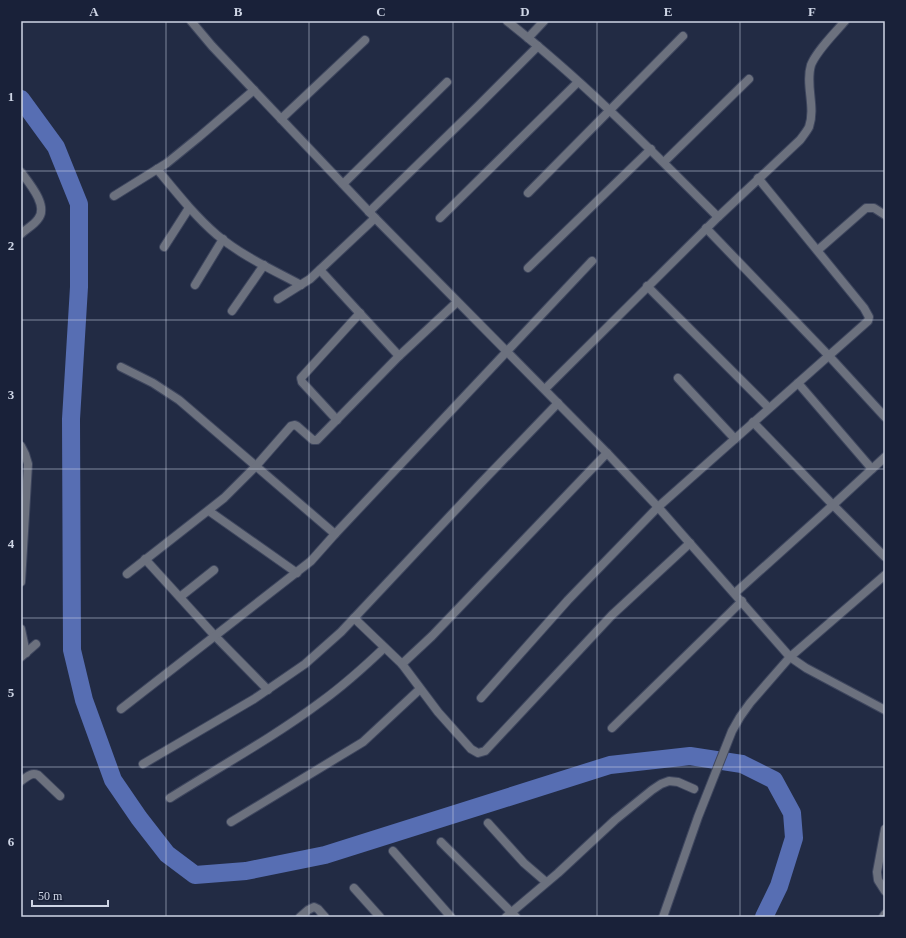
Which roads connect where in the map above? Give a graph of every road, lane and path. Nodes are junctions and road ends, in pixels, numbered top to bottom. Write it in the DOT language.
graph roads {
  1 [pos="507,21"];
  2 [pos="544,21"];
  3 [pos="845,21"];
  4 [pos="196,23"];
  5 [pos="683,36"];
  6 [pos="528,38"];
  7 [pos="365,40"];
  8 [pos="538,46"];
  9 [pos="749,79"];
  10 [pos="447,82"];
  11 [pos="578,82"];
  12 [pos="254,90"];
  13 [pos="610,111"];
  14 [pos="281,119"];
  15 [pos="651,149"];
  16 [pos="664,162"];
  17 [pos="157,169"];
  18 [pos="21,172"];
  19 [pos="758,178"];
  20 [pos="343,184"];
  21 [pos="528,193"];
  22 [pos="114,196"];
  23 [pos="189,208"];
  24 [pos="372,215"];
  25 [pos="885,215"];
  26 [pos="718,216"];
  27 [pos="440,218"];
  28 [pos="706,228"];
  29 [pos="21,234"];
  30 [pos="223,239"];
  31 [pos="164,248"];
  32 [pos="818,250"];
  33 [pos="592,260"];
  34 [pos="264,265"];
  35 [pos="528,268"];
  36 [pos="320,270"];
  37 [pos="195,285"];
  38 [pos="302,285"];
  39 [pos="647,286"];
  40 [pos="278,299"];
  41 [pos="457,302"];
  42 [pos="232,311"];
  43 [pos="360,313"];
  44 [pos="507,350"];
  45 [pos="399,356"];
  46 [pos="829,356"];
  47 [pos="121,366"];
  48 [pos="678,378"];
  49 [pos="798,383"];
  50 [pos="545,389"];
  51 [pos="558,403"];
  52 [pos="769,408"];
  53 [pos="885,417"];
  54 [pos="337,420"];
  55 [pos="754,422"];
  56 [pos="735,439"];
  57 [pos="21,446"];
  58 [pos="607,453"];
  59 [pos="885,457"];
  60 [pos="256,466"];
  61 [pos="872,469"];
  62 [pos="833,505"];
  63 [pos="658,507"];
  64 [pos="209,511"];
  65 [pos="335,534"];
  66 [pos="690,543"];
  67 [pos="885,557"];
  68 [pos="145,560"];
  69 [pos="214,570"];
  70 [pos="297,573"];
  71 [pos="127,574"];
  72 [pos="885,575"];
  73 [pos="21,582"];
  74 [pos="735,593"];
  75 [pos="180,597"];
  76 [pos="742,601"];
  77 [pos="354,618"];
  78 [pos="21,629"];
  79 [pos="215,636"];
  80 [pos="36,644"];
  81 [pos="384,648"];
  82 [pos="23,655"];
  83 [pos="790,657"];
  84 [pos="402,664"];
  85 [pos="420,688"];
  86 [pos="268,690"];
  87 [pos="481,698"];
  88 [pos="121,709"];
  89 [pos="885,710"];
  90 [pos="612,728"];
  91 [pos="144,764"];
  92 [pos="21,781"];
  93 [pos="694,789"];
  94 [pos="60,796"];
  95 [pos="170,798"];
  96 [pos="231,822"];
  97 [pos="488,823"];
  98 [pos="885,829"];
  99 [pos="441,842"];
  100 [pos="393,851"];
  101 [pos="546,882"];
  102 [pos="354,888"];
  103 [pos="885,891"];
  104 [pos="885,914"];
  105 [pos="511,915"];
  106 [pos="300,917"];
  107 [pos="325,917"];
  108 [pos="380,917"];
  109 [pos="451,917"];
  110 [pos="663,917"];
  111 [pos="883,917"];
  1 -- 6 [label="street"];
  2 -- 6 [label="street"];
  3 -- 19 [label="street"];
  4 -- 12 [label="street"];
  5 -- 13 [label="street"];
  6 -- 8 [label="street"];
  7 -- 14 [label="street"];
  8 -- 11 [label="street"];
  8 -- 24 [label="street"];
  9 -- 16 [label="street"];
  10 -- 20 [label="street"];
  11 -- 13 [label="street"];
  11 -- 27 [label="street"];
  12 -- 14 [label="street"];
  12 -- 17 [label="street"];
  13 -- 15 [label="street"];
  13 -- 21 [label="street"];
  14 -- 20 [label="street"];
  15 -- 16 [label="street"];
  15 -- 35 [label="street"];
  16 -- 26 [label="street"];
  17 -- 22 [label="street"];
  17 -- 23 [label="street"];
  18 -- 29 [label="street"];
  19 -- 26 [label="street"];
  19 -- 32 [label="street"];
  20 -- 24 [label="street"];
  23 -- 30 [label="street"];
  23 -- 31 [label="street"];
  24 -- 36 [label="street"];
  24 -- 41 [label="street"];
  25 -- 32 [label="street"];
  26 -- 28 [label="street"];
  28 -- 39 [label="street"];
  28 -- 46 [label="street"];
  30 -- 34 [label="street"];
  30 -- 37 [label="street"];
  32 -- 46 [label="street"];
  33 -- 44 [label="street"];
  34 -- 38 [label="street"];
  34 -- 42 [label="street"];
  36 -- 38 [label="street"];
  36 -- 43 [label="street"];
  38 -- 40 [label="street"];
  39 -- 50 [label="street"];
  39 -- 52 [label="street"];
  41 -- 44 [label="street"];
  41 -- 45 [label="street"];
  43 -- 45 [label="street"];
  43 -- 54 [label="street"];
  44 -- 50 [label="street"];
  44 -- 65 [label="street"];
  45 -- 54 [label="street"];
  46 -- 49 [label="street"];
  46 -- 53 [label="street"];
  47 -- 60 [label="street"];
  48 -- 56 [label="street"];
  49 -- 52 [label="street"];
  49 -- 61 [label="street"];
  50 -- 51 [label="street"];
  51 -- 58 [label="street"];
  51 -- 77 [label="street"];
  52 -- 55 [label="street"];
  54 -- 60 [label="street"];
  55 -- 56 [label="street"];
  55 -- 62 [label="street"];
  56 -- 63 [label="street"];
  57 -- 73 [label="street"];
  58 -- 63 [label="street"];
  58 -- 84 [label="street"];
  59 -- 61 [label="street"];
  60 -- 64 [label="street"];
  60 -- 65 [label="street"];
  61 -- 62 [label="street"];
  62 -- 67 [label="street"];
  62 -- 74 [label="street"];
  63 -- 66 [label="street"];
  63 -- 87 [label="street"];
  64 -- 68 [label="street"];
  64 -- 70 [label="street"];
  65 -- 70 [label="street"];
  66 -- 74 [label="street"];
  66 -- 85 [label="street"];
  68 -- 71 [label="street"];
  68 -- 75 [label="street"];
  69 -- 75 [label="street"];
  70 -- 79 [label="street"];
  72 -- 83 [label="street"];
  74 -- 76 [label="street"];
  75 -- 79 [label="street"];
  76 -- 83 [label="street"];
  76 -- 90 [label="street"];
  77 -- 81 [label="street"];
  77 -- 86 [label="street"];
  78 -- 82 [label="street"];
  79 -- 86 [label="street"];
  79 -- 88 [label="street"];
  80 -- 82 [label="street"];
  81 -- 84 [label="street"];
  81 -- 95 [label="street"];
  83 -- 89 [label="street"];
  83 -- 110 [label="street"];
  84 -- 85 [label="street"];
  85 -- 96 [label="street"];
  86 -- 91 [label="street"];
  92 -- 94 [label="street"];
  93 -- 101 [label="street"];
  97 -- 101 [label="street"];
  98 -- 103 [label="street"];
  99 -- 105 [label="street"];
  100 -- 109 [label="street"];
  101 -- 105 [label="street"];
  102 -- 108 [label="street"];
  104 -- 111 [label="street"];
  106 -- 107 [label="street"];
}
